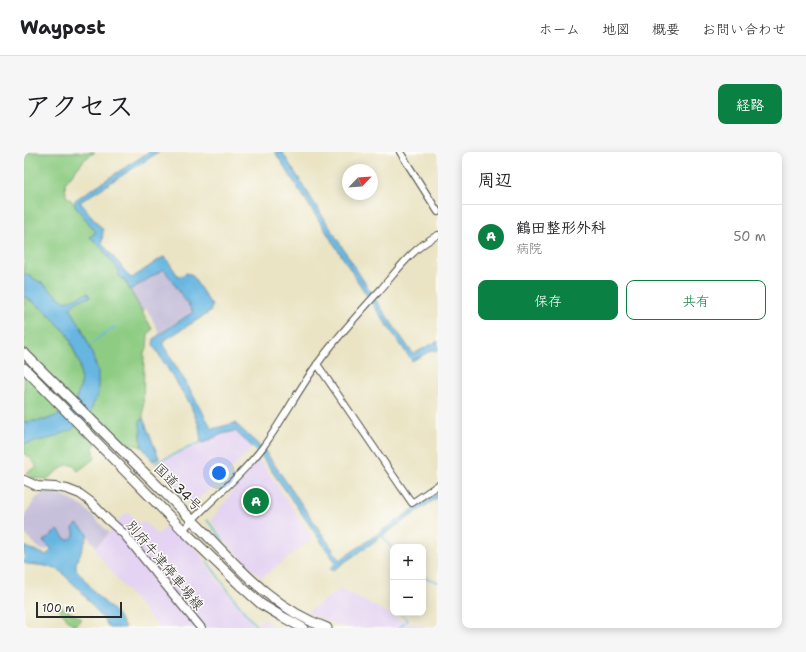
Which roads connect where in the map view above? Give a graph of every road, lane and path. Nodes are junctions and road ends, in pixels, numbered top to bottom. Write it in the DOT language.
graph roads {
  1 [pos="400,152"];
  2 [pos="438,212"];
  3 [pos="438,235"];
  4 [pos="24,353"];
  5 [pos="317,364"];
  6 [pos="24,368"];
  7 [pos="24,480"];
  8 [pos="438,485"];
  9 [pos="192,520"];
  10 [pos="183,530"];
  11 [pos="201,628"];
  12 [pos="303,628"];
  13 [pos="324,628"];
  1 -- 2 [label="street"];
  3 -- 5 [label="street"];
  4 -- 9 [label="highway, 国道34号"];
  5 -- 8 [label="street"];
  5 -- 9 [label="street"];
  6 -- 10 [label="highway, 国道34号"];
  7 -- 11 [label="main road, 別府牛津停車場線"];
  9 -- 10 [label="street"];
  9 -- 13 [label="highway, 国道34号"];
  10 -- 12 [label="highway, 国道34号"];
}
